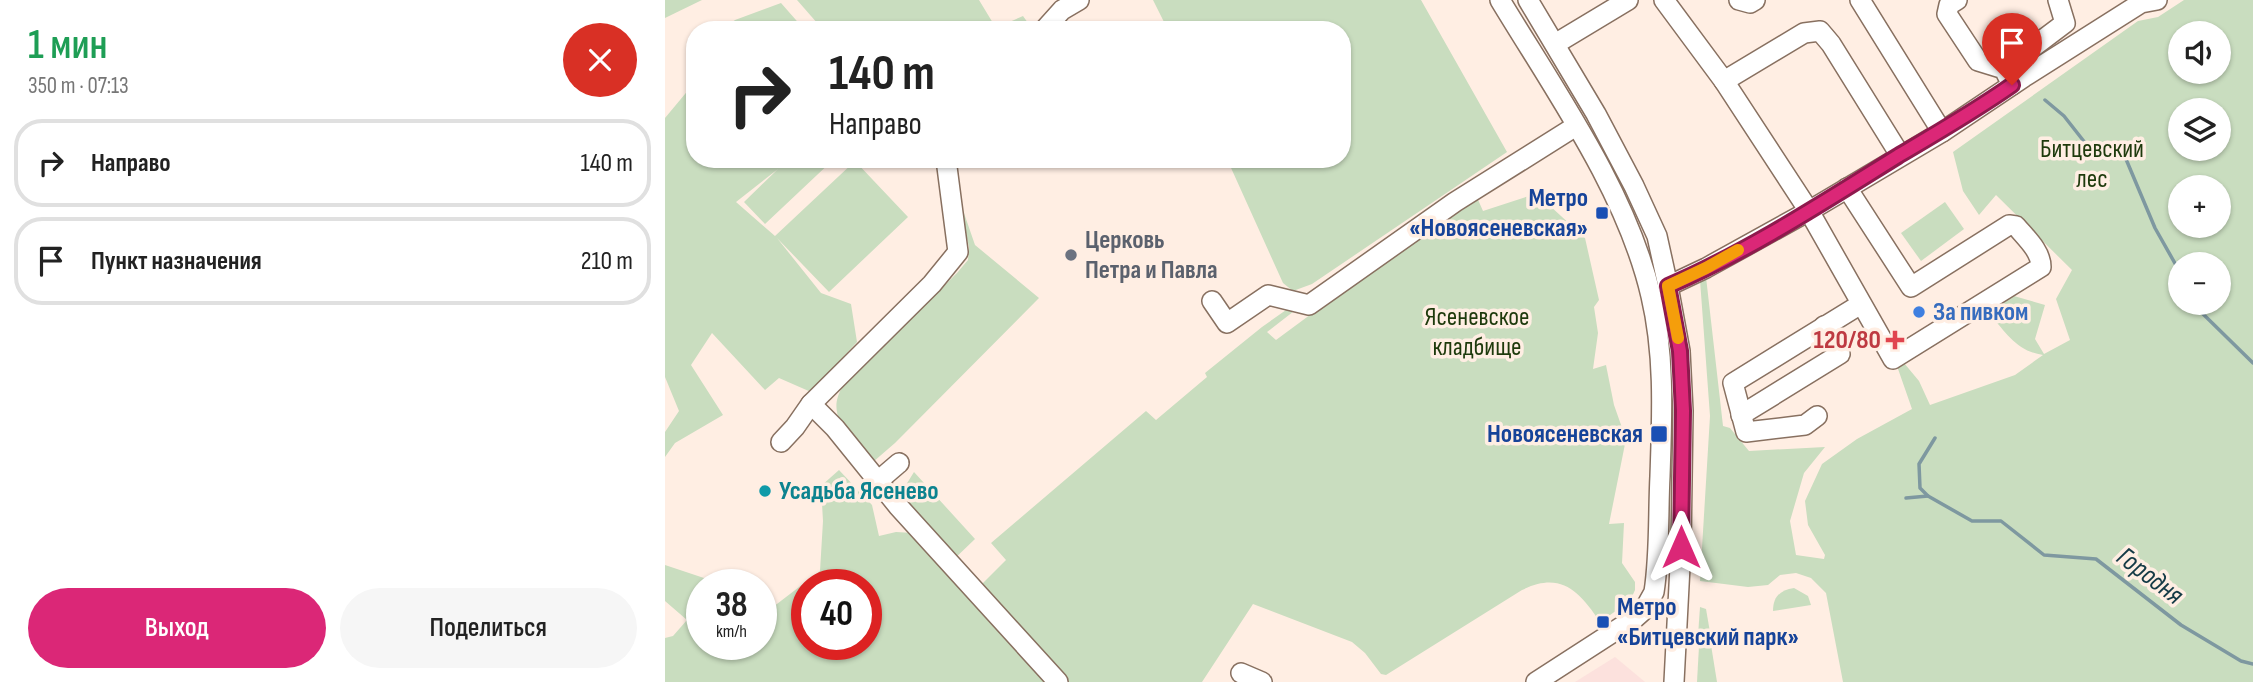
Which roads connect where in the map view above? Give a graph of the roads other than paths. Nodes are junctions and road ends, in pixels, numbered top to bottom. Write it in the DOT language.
graph roads {
  1 [pos="1079,0"];
  2 [pos="1500,0"];
  3 [pos="1528,0"];
  4 [pos="1628,0"];
  5 [pos="1664,0"];
  6 [pos="1739,0"];
  7 [pos="1755,0"];
  8 [pos="1860,0"];
  9 [pos="1957,0"];
  10 [pos="2058,0"];
  11 [pos="2146,1"];
  12 [pos="1052,21"];
  13 [pos="1555,44"];
  14 [pos="2008,77"];
  15 [pos="1724,81"];
  16 [pos="1576,126"];
  17 [pos="1942,132"];
  18 [pos="1901,155"];
  19 [pos="947,168"];
  20 [pos="1847,188"];
  21 [pos="1809,211"];
  22 [pos="1668,286"];
  23 [pos="1212,301"];
  24 [pos="1861,304"];
  25 [pos="1824,326"];
  26 [pos="811,404"];
  27 [pos="1741,415"];
  28 [pos="1817,416"];
  29 [pos="781,442"];
  30 [pos="899,463"];
  31 [pos="878,481"];
  32 [pos="1241,673"];
  33 [pos="1050,679"];
  34 [pos="1262,682"];
  35 [pos="1536,682"];
  36 [pos="1674,682"];
  1 -- 12 [label="street"];
  2 -- 16 [label="street"];
  3 -- 13 [label="street"];
  4 -- 13 [label="street"];
  5 -- 15 [label="street"];
  6 -- 7 [label="street"];
  8 -- 17 [label="street"];
  9 -- 14 [label="street"];
  10 -- 14 [label="street"];
  11 -- 14 [label="street"];
  13 -- 22 [label="street"];
  14 -- 17 [label="street"];
  15 -- 18 [label="street"];
  15 -- 21 [label="street"];
  16 -- 23 [label="street"];
  16 -- 35 [label="street"];
  17 -- 18 [label="street"];
  18 -- 20 [label="street"];
  19 -- 26 [label="street"];
  20 -- 21 [label="street"];
  20 -- 24 [label="street"];
  21 -- 22 [label="street"];
  21 -- 24 [label="street"];
  22 -- 36 [label="street"];
  24 -- 25 [label="street"];
  25 -- 27 [label="street"];
  25 -- 27 [label="street"];
  26 -- 29 [label="street"];
  26 -- 31 [label="street"];
  27 -- 28 [label="street"];
  30 -- 31 [label="street"];
  31 -- 33 [label="street"];
  32 -- 34 [label="street"];
}
